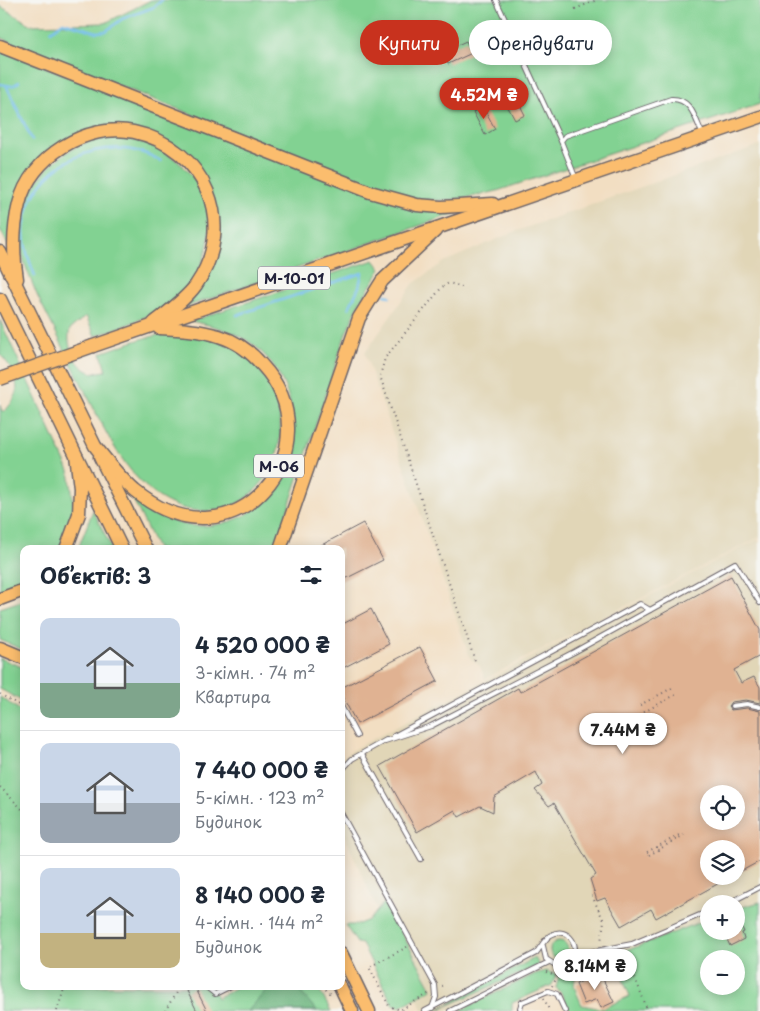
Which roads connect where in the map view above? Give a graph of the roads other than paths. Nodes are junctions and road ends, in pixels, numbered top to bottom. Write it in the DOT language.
graph roads {
  1 [pos="496,0"];
  2 [pos="0,46"];
  3 [pos="760,117"];
  4 [pos="703,136"];
  5 [pos="561,141"];
  6 [pos="577,180"];
  7 [pos="510,203"];
  8 [pos="440,227"];
  9 [pos="0,252"];
  10 [pos="18,290"];
  11 [pos="0,299"];
  12 [pos="149,328"];
  13 [pos="0,379"];
  14 [pos="95,446"];
  15 [pos="76,455"];
  16 [pos="67,545"];
  17 [pos="120,545"];
  18 [pos="144,545"];
  19 [pos="281,545"];
  20 [pos="20,592"];
  21 [pos="0,599"];
  22 [pos="760,603"];
  23 [pos="650,610"];
  24 [pos="0,648"];
  25 [pos="20,656"];
  26 [pos="732,706"];
  27 [pos="760,707"];
  28 [pos="345,714"];
  29 [pos="357,736"];
  30 [pos="385,741"];
  31 [pos="362,754"];
  32 [pos="345,767"];
  33 [pos="345,820"];
  34 [pos="421,859"];
  35 [pos="760,886"];
  36 [pos="744,895"];
  37 [pos="700,916"];
  38 [pos="543,946"];
  39 [pos="575,955"];
  40 [pos="345,960"];
  41 [pos="549,962"];
  42 [pos="210,990"];
  43 [pos="222,990"];
  44 [pos="342,990"];
  45 [pos="432,1008"];
  46 [pos="520,1008"];
  47 [pos="352,1011"];
  48 [pos="370,1011"];
  49 [pos="425,1011"];
  50 [pos="450,1011"];
  51 [pos="565,1011"];
  1 -- 5 [label="lane"];
  2 -- 7 [label="main road"];
  3 -- 4 [label="main road, М-10-01"];
  4 -- 5 [label="lane"];
  4 -- 6 [label="main road, М-10-01"];
  5 -- 6 [label="lane"];
  6 -- 7 [label="main road, М-10-01"];
  7 -- 8 [label="main road, М-10-01"];
  8 -- 12 [label="main road, М-10-01"];
  8 -- 19 [label="main road"];
  9 -- 10 [label="main road, М-06"];
  10 -- 12 [label="main road"];
  10 -- 14 [label="main road, М-06"];
  11 -- 15 [label="main road"];
  12 -- 13 [label="main road, М-06, bridge"];
  12 -- 14 [label="main road, М-06"];
  14 -- 18 [label="main road"];
  15 -- 16 [label="main road"];
  15 -- 17 [label="main road"];
  20 -- 21 [label="main road"];
  22 -- 23 [label="lane"];
  23 -- 30 [label="lane"];
  23 -- 30 [label="lane"];
  24 -- 25 [label="main road"];
  26 -- 27 [label="lane"];
  28 -- 29 [label="lane"];
  30 -- 31 [label="lane"];
  31 -- 32 [label="lane"];
  31 -- 34 [label="lane"];
  33 -- 45 [label="lane"];
  35 -- 36 [label="lane"];
  37 -- 39 [label="lane"];
  38 -- 39 [label="lane"];
  38 -- 41 [label="lane"];
  38 -- 45 [label="lane"];
  39 -- 41 [label="lane"];
  40 -- 48 [label="main road"];
  41 -- 50 [label="lane"];
  42 -- 43 [label="lane"];
  44 -- 47 [label="main road"];
  45 -- 49 [label="lane"];
  46 -- 51 [label="lane"];
}
